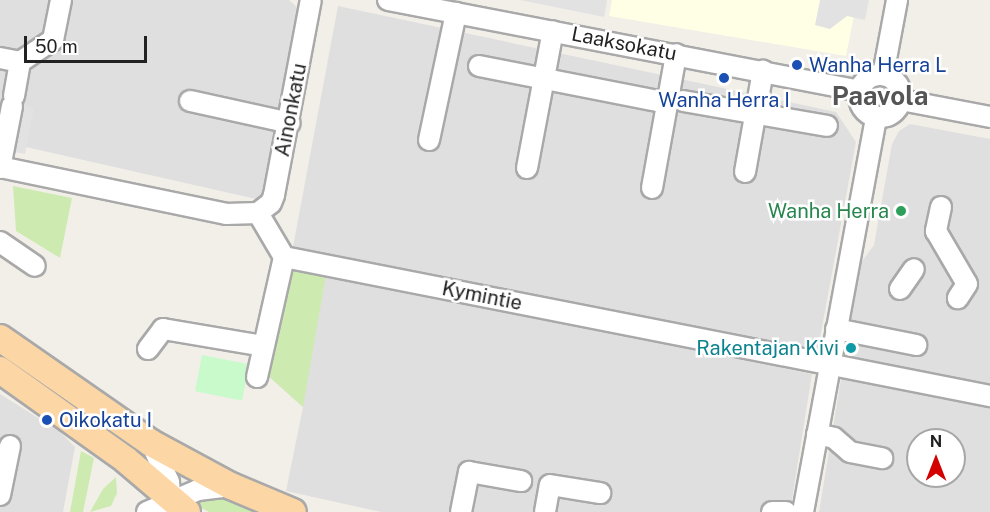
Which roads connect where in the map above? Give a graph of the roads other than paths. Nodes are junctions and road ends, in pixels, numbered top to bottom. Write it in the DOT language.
graph roads {
  1 [pos="61,0"];
  2 [pos="311,0"];
  3 [pos="388,0"];
  4 [pos="897,0"];
  5 [pos="456,13"];
  6 [pos="553,31"];
  7 [pos="676,54"];
  8 [pos="0,58"];
  9 [pos="20,62"];
  10 [pos="479,66"];
  11 [pos="763,71"];
  12 [pos="883,75"];
  13 [pos="544,79"];
  14 [pos="859,91"];
  15 [pos="901,100"];
  16 [pos="190,101"];
  17 [pos="675,102"];
  18 [pos="755,114"];
  19 [pos="876,117"];
  20 [pos="990,117"];
  21 [pos="290,123"];
  22 [pos="827,126"];
  23 [pos="429,140"];
  24 [pos="0,167"];
  25 [pos="527,168"];
  26 [pos="745,172"];
  27 [pos="652,188"];
  28 [pos="941,207"];
  29 [pos="258,213"];
  30 [pos="0,242"];
  31 [pos="284,257"];
  32 [pos="35,266"];
  33 [pos="914,269"];
  34 [pos="900,289"];
  35 [pos="958,298"];
  36 [pos="836,329"];
  37 [pos="0,338"];
  38 [pos="916,345"];
  39 [pos="264,346"];
  40 [pos="148,349"];
  41 [pos="829,364"];
  42 [pos="0,370"];
  43 [pos="257,377"];
  44 [pos="990,396"];
  45 [pos="817,434"];
  46 [pos="151,442"];
  47 [pos="10,446"];
  48 [pos="882,458"];
  49 [pos="521,481"];
  50 [pos="231,486"];
  51 [pos="600,493"];
  52 [pos="0,495"];
  53 [pos="177,508"];
  54 [pos="147,512"];
  55 [pos="293,512"];
  56 [pos="461,512"];
  57 [pos="545,512"];
  58 [pos="772,512"];
  59 [pos="786,512"];
  60 [pos="803,512"];
  1 -- 9 [label="street"];
  2 -- 21 [label="street, Ainonkatu"];
  3 -- 5 [label="street, Laaksokatu"];
  4 -- 12 [label="street"];
  5 -- 6 [label="street, Laaksokatu"];
  5 -- 23 [label="street"];
  6 -- 7 [label="street, Laaksokatu"];
  6 -- 13 [label="street"];
  7 -- 11 [label="street, Laaksokatu"];
  7 -- 17 [label="street"];
  8 -- 9 [label="street"];
  9 -- 24 [label="street"];
  10 -- 13 [label="street"];
  11 -- 14 [label="street, Laaksokatu"];
  11 -- 18 [label="street"];
  12 -- 14 [label="street"];
  12 -- 15 [label="street"];
  13 -- 17 [label="street"];
  13 -- 25 [label="street"];
  14 -- 19 [label="street"];
  15 -- 19 [label="street"];
  15 -- 20 [label="street"];
  16 -- 21 [label="street"];
  17 -- 18 [label="street"];
  17 -- 27 [label="street"];
  18 -- 22 [label="street"];
  18 -- 26 [label="street"];
  19 -- 36 [label="street"];
  21 -- 29 [label="street, Ainonkatu"];
  24 -- 29 [label="street"];
  28 -- 35 [label="street"];
  29 -- 31 [label="street"];
  30 -- 32 [label="street"];
  31 -- 39 [label="street"];
  31 -- 41 [label="street, Kymintie"];
  33 -- 34 [label="street"];
  36 -- 38 [label="street"];
  36 -- 41 [label="street"];
  37 -- 46 [label="main road"];
  39 -- 40 [label="street"];
  39 -- 43 [label="street"];
  41 -- 44 [label="street, Kymintie"];
  41 -- 45 [label="street"];
  42 -- 53 [label="main road"];
  45 -- 48 [label="street"];
  45 -- 60 [label="street"];
  46 -- 50 [label="main road"];
  46 -- 53 [label="street"];
  47 -- 52 [label="street"];
  49 -- 56 [label="street"];
  50 -- 53 [label="street"];
  50 -- 55 [label="main road"];
  51 -- 57 [label="street"];
  53 -- 54 [label="street"];
  58 -- 59 [label="street"];
}
